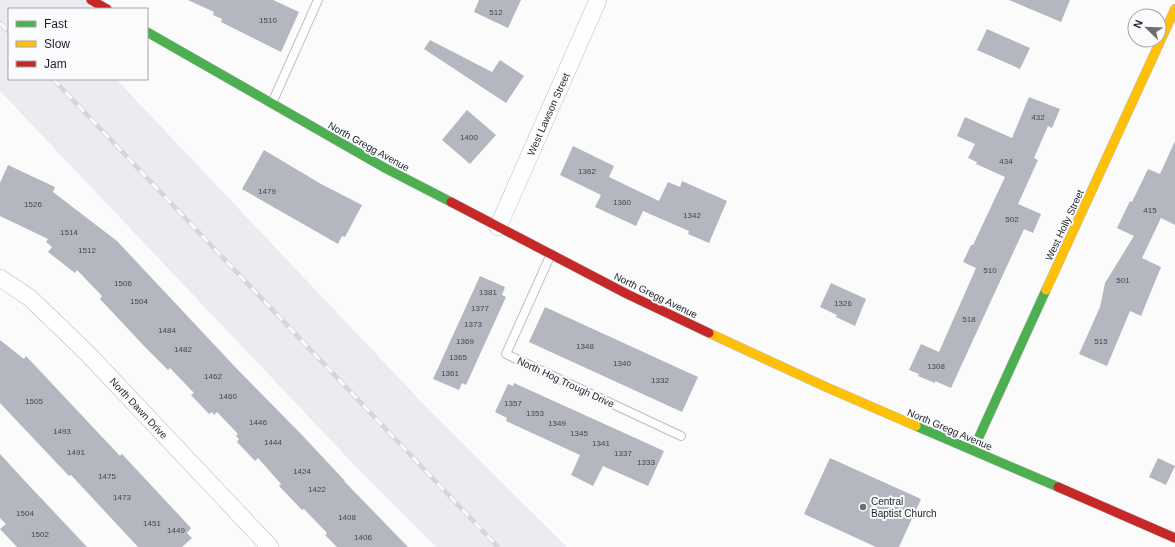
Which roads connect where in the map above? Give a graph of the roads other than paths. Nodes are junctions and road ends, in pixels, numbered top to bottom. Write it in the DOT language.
graph roads {
  1 [pos="91,0"];
  2 [pos="318,0"];
  3 [pos="598,0"];
  4 [pos="105,8"];
  5 [pos="1175,9"];
  6 [pos="148,33"];
  7 [pos="272,103"];
  8 [pos="498,227"];
  9 [pos="551,254"];
  10 [pos="0,278"];
  11 [pos="681,436"];
  12 [pos="973,450"];
  13 [pos="1175,538"];
  14 [pos="270,547"];
  1 -- 4 [label="main road"];
  2 -- 7 [label="lane"];
  3 -- 8 [label="street, West Lawson Street"];
  5 -- 12 [label="main road, West Holly Street"];
  6 -- 7 [label="main road, North Gregg Avenue"];
  7 -- 8 [label="main road, North Gregg Avenue"];
  8 -- 9 [label="main road, North Gregg Avenue"];
  9 -- 11 [label="lane, North Hog Trough Drive"];
  9 -- 12 [label="main road, North Gregg Avenue"];
  10 -- 14 [label="street, North Dawn Drive"];
  12 -- 13 [label="main road, North Gregg Avenue"];
}
